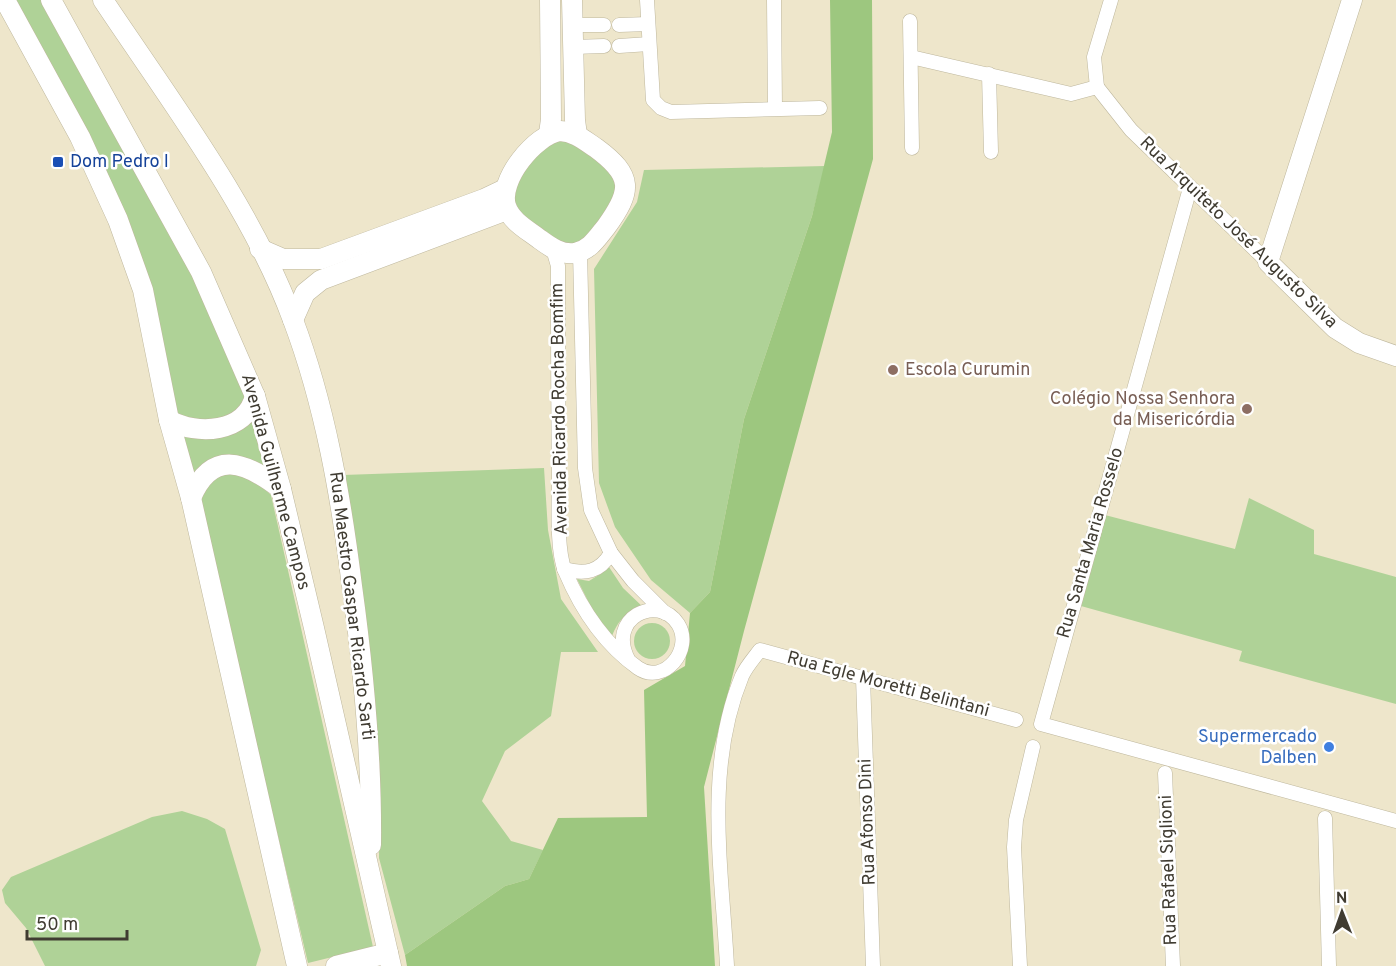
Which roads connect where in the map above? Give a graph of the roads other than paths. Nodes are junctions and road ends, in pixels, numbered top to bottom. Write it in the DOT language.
graph roads {
  1 [pos="5,0"];
  2 [pos="51,0"];
  3 [pos="103,0"];
  4 [pos="549,0"];
  5 [pos="572,0"];
  6 [pos="647,0"];
  7 [pos="774,0"];
  8 [pos="1111,0"];
  9 [pos="1352,0"];
  10 [pos="910,21"];
  11 [pos="648,24"];
  12 [pos="573,25"];
  13 [pos="604,25"];
  14 [pos="619,25"];
  15 [pos="649,44"];
  16 [pos="604,46"];
  17 [pos="619,46"];
  18 [pos="573,47"];
  19 [pos="911,57"];
  20 [pos="989,74"];
  21 [pos="1097,87"];
  22 [pos="775,108"];
  23 [pos="820,108"];
  24 [pos="549,134"];
  25 [pos="578,135"];
  26 [pos="912,148"];
  27 [pos="991,152"];
  28 [pos="1190,188"];
  29 [pos="505,189"];
  30 [pos="507,210"];
  31 [pos="260,249"];
  32 [pos="553,249"];
  33 [pos="580,251"];
  34 [pos="1268,262"];
  35 [pos="293,320"];
  36 [pos="1396,356"];
  37 [pos="255,396"];
  38 [pos="169,420"];
  39 [pos="281,489"];
  40 [pos="191,498"];
  41 [pos="611,553"];
  42 [pos="564,569"];
  43 [pos="665,613"];
  44 [pos="629,661"];
  45 [pos="863,678"];
  46 [pos="1016,720"];
  47 [pos="1033,747"];
  48 [pos="1165,773"];
  49 [pos="1325,818"];
  50 [pos="1396,821"];
  51 [pos="370,874"];
  52 [pos="390,959"];
  53 [pos="297,966"];
  54 [pos="336,966"];
  55 [pos="727,966"];
  56 [pos="873,966"];
  57 [pos="1020,966"];
  58 [pos="1173,966"];
  59 [pos="1329,966"];
  1 -- 38 [label="main road"];
  2 -- 37 [label="main road, Avenida Guilherme Campos"];
  3 -- 31 [label="main road, Rua Maestro Gaspar Ricardo Sarti"];
  4 -- 24 [label="main road"];
  5 -- 12 [label="main road"];
  6 -- 11 [label="street"];
  7 -- 22 [label="street"];
  8 -- 21 [label="street"];
  9 -- 34 [label="main road"];
  10 -- 19 [label="street"];
  11 -- 14 [label="street"];
  11 -- 15 [label="street"];
  12 -- 13 [label="street"];
  12 -- 18 [label="main road"];
  15 -- 17 [label="street"];
  15 -- 22 [label="street"];
  16 -- 18 [label="street"];
  18 -- 25 [label="main road"];
  19 -- 20 [label="street"];
  19 -- 26 [label="street"];
  20 -- 21 [label="street"];
  20 -- 27 [label="street"];
  21 -- 28 [label="street, Rua Arquiteto José Augusto Silva"];
  22 -- 23 [label="street"];
  24 -- 25 [label="main road"];
  24 -- 29 [label="main road"];
  25 -- 33 [label="main road"];
  28 -- 34 [label="street, Rua Arquiteto José Augusto Silva"];
  28 -- 50 [label="street, Rua Santa Maria Rosselo"];
  29 -- 30 [label="main road"];
  29 -- 31 [label="main road"];
  30 -- 32 [label="main road"];
  30 -- 35 [label="main road"];
  31 -- 35 [label="main road, Rua Maestro Gaspar Ricardo Sarti"];
  32 -- 33 [label="main road"];
  32 -- 42 [label="street, Avenida Ricardo Rocha Bomfim"];
  33 -- 41 [label="street, Avenida Ricardo Rocha Bomfim"];
  34 -- 36 [label="main road, Rua Arquiteto José Augusto Silva"];
  35 -- 51 [label="main road, Rua Maestro Gaspar Ricardo Sarti"];
  37 -- 38 [label="main road"];
  37 -- 39 [label="main road, Avenida Guilherme Campos"];
  38 -- 40 [label="main road"];
  39 -- 40 [label="main road"];
  39 -- 51 [label="main road, Avenida Guilherme Campos"];
  40 -- 53 [label="main road"];
  41 -- 42 [label="street"];
  41 -- 43 [label="street, Avenida Ricardo Rocha Bomfim"];
  42 -- 44 [label="street, Avenida Ricardo Rocha Bomfim"];
  43 -- 44 [label="street"];
  43 -- 44 [label="street, Avenida Ricardo Rocha Bomfim"];
  45 -- 46 [label="street, Rua Egle Moretti Belintani"];
  45 -- 55 [label="street, Rua Egle Moretti Belintani"];
  45 -- 56 [label="street, Rua Afonso Dini"];
  47 -- 57 [label="street"];
  48 -- 58 [label="street, Rua Rafael Siglioni"];
  49 -- 59 [label="street"];
  51 -- 52 [label="main road, Avenida Guilherme Campos"];
  52 -- 54 [label="main road"];
}
